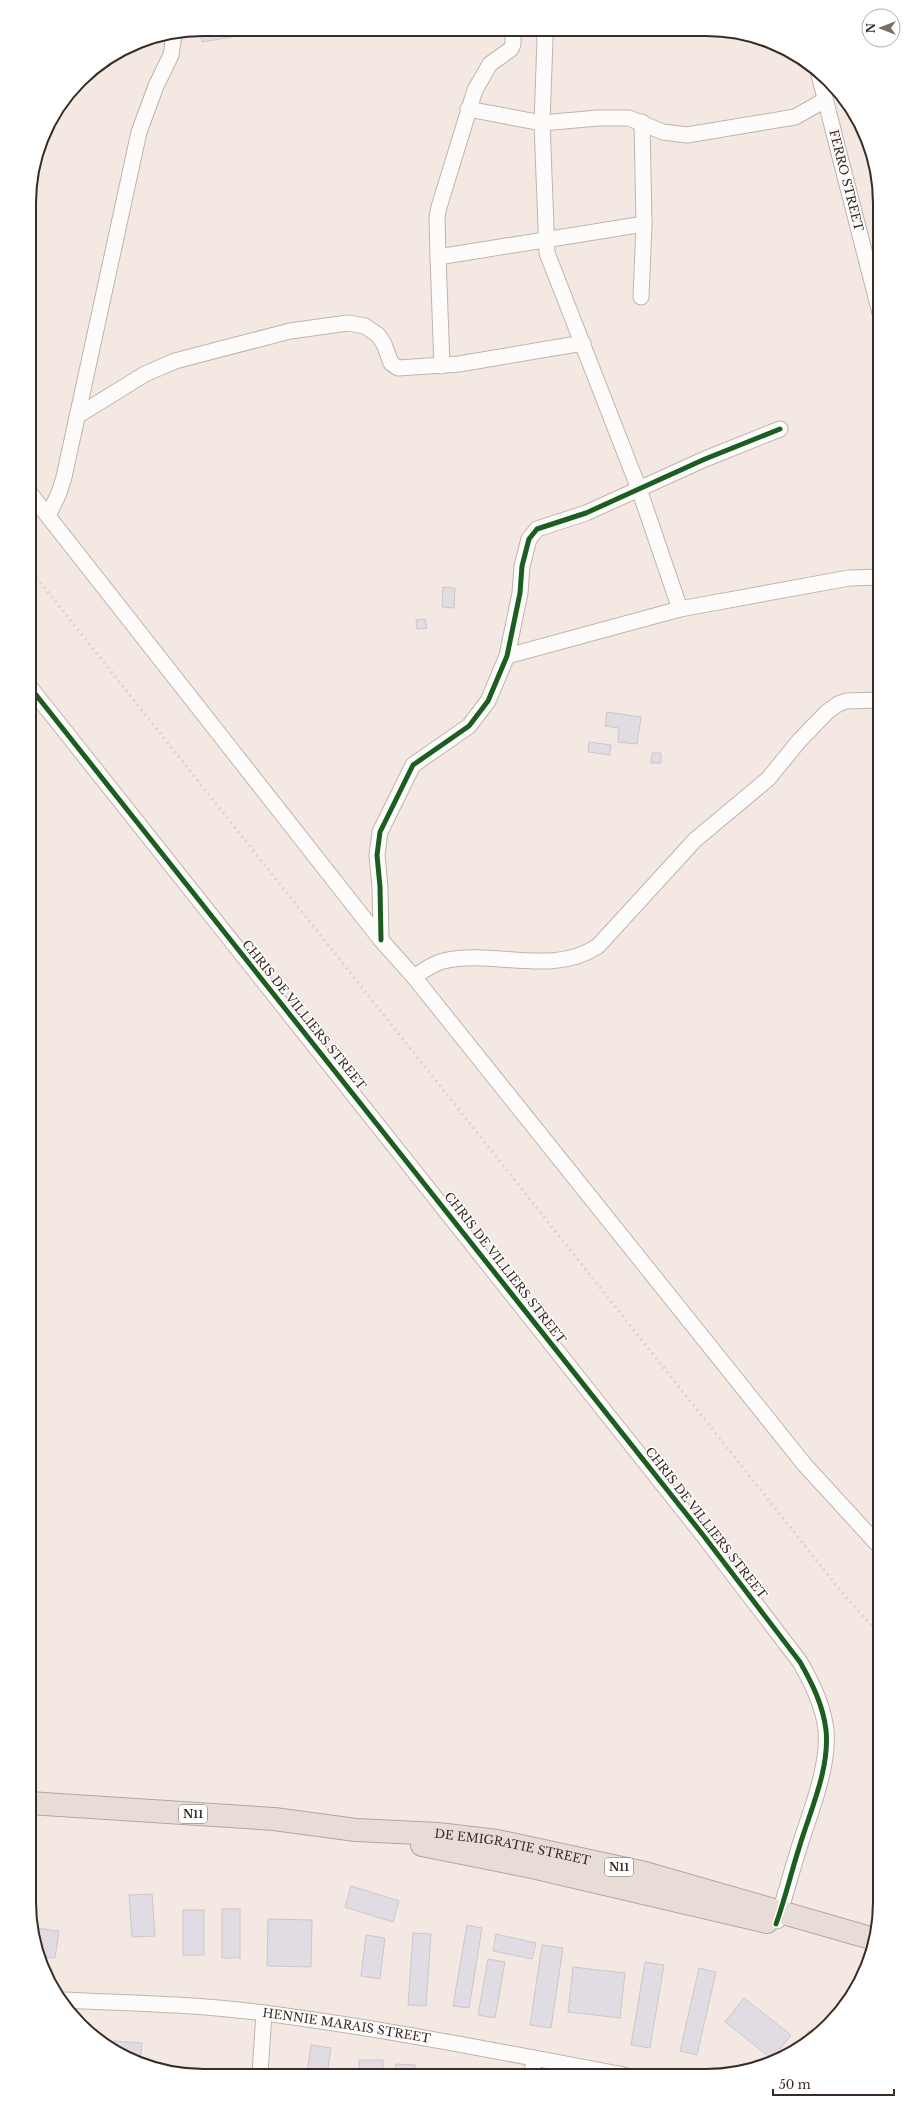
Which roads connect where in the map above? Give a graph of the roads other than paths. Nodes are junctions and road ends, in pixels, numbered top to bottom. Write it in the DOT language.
graph roads {
  1 [pos="514,36"];
  2 [pos="544,36"];
  3 [pos="173,39"];
  4 [pos="821,82"];
  5 [pos="825,100"];
  6 [pos="468,109"];
  7 [pos="642,122"];
  8 [pos="542,123"];
  9 [pos="644,224"];
  10 [pos="546,241"];
  11 [pos="438,257"];
  12 [pos="873,286"];
  13 [pos="641,297"];
  14 [pos="583,343"];
  15 [pos="442,366"];
  16 [pos="77,416"];
  17 [pos="780,429"];
  18 [pos="639,489"];
  19 [pos="36,501"];
  20 [pos="48,516"];
  21 [pos="873,577"];
  22 [pos="680,610"];
  23 [pos="507,656"];
  24 [pos="36,695"];
  25 [pos="873,700"];
  26 [pos="381,940"];
  27 [pos="414,977"];
  28 [pos="873,1539"];
  29 [pos="36,1803"];
  30 [pos="778,1917"];
  31 [pos="869,1938"];
  32 [pos="865,1950"];
  33 [pos="68,2000"];
  34 [pos="264,2013"];
  35 [pos="534,2058"];
  36 [pos="260,2069"];
  37 [pos="533,2069"];
  38 [pos="591,2069"];
  1 -- 6 [label="street"];
  2 -- 8 [label="street"];
  3 -- 16 [label="street"];
  4 -- 5 [label="street, FERRO STREET"];
  5 -- 7 [label="street"];
  5 -- 12 [label="street, FERRO STREET"];
  6 -- 8 [label="street"];
  6 -- 11 [label="street"];
  7 -- 8 [label="street"];
  7 -- 9 [label="street"];
  8 -- 10 [label="street"];
  9 -- 10 [label="street"];
  9 -- 13 [label="street"];
  10 -- 11 [label="street"];
  10 -- 14 [label="street"];
  11 -- 15 [label="street"];
  14 -- 15 [label="street"];
  14 -- 18 [label="street"];
  15 -- 16 [label="street"];
  16 -- 20 [label="street"];
  17 -- 18 [label="street"];
  18 -- 22 [label="street"];
  18 -- 23 [label="street"];
  19 -- 20 [label="street"];
  20 -- 26 [label="street"];
  21 -- 22 [label="street"];
  22 -- 23 [label="street"];
  23 -- 26 [label="street"];
  24 -- 30 [label="street, CHRIS DE VILLIERS STREET"];
  25 -- 27 [label="street"];
  26 -- 27 [label="street"];
  27 -- 28 [label="street"];
  29 -- 30 [label="highway, DE EMIGRATIE STREET / N11"];
  30 -- 31 [label="highway, DE EMIGRATIE STREET / N11"];
  30 -- 32 [label="highway, DE EMIGRATIE STREET / N11"];
  33 -- 34 [label="street, HENNIE MARAIS STREET"];
  34 -- 35 [label="street, HENNIE MARAIS STREET"];
  34 -- 36 [label="street"];
  35 -- 37 [label="street"];
  35 -- 38 [label="street, HENNIE MARAIS STREET"];
}
